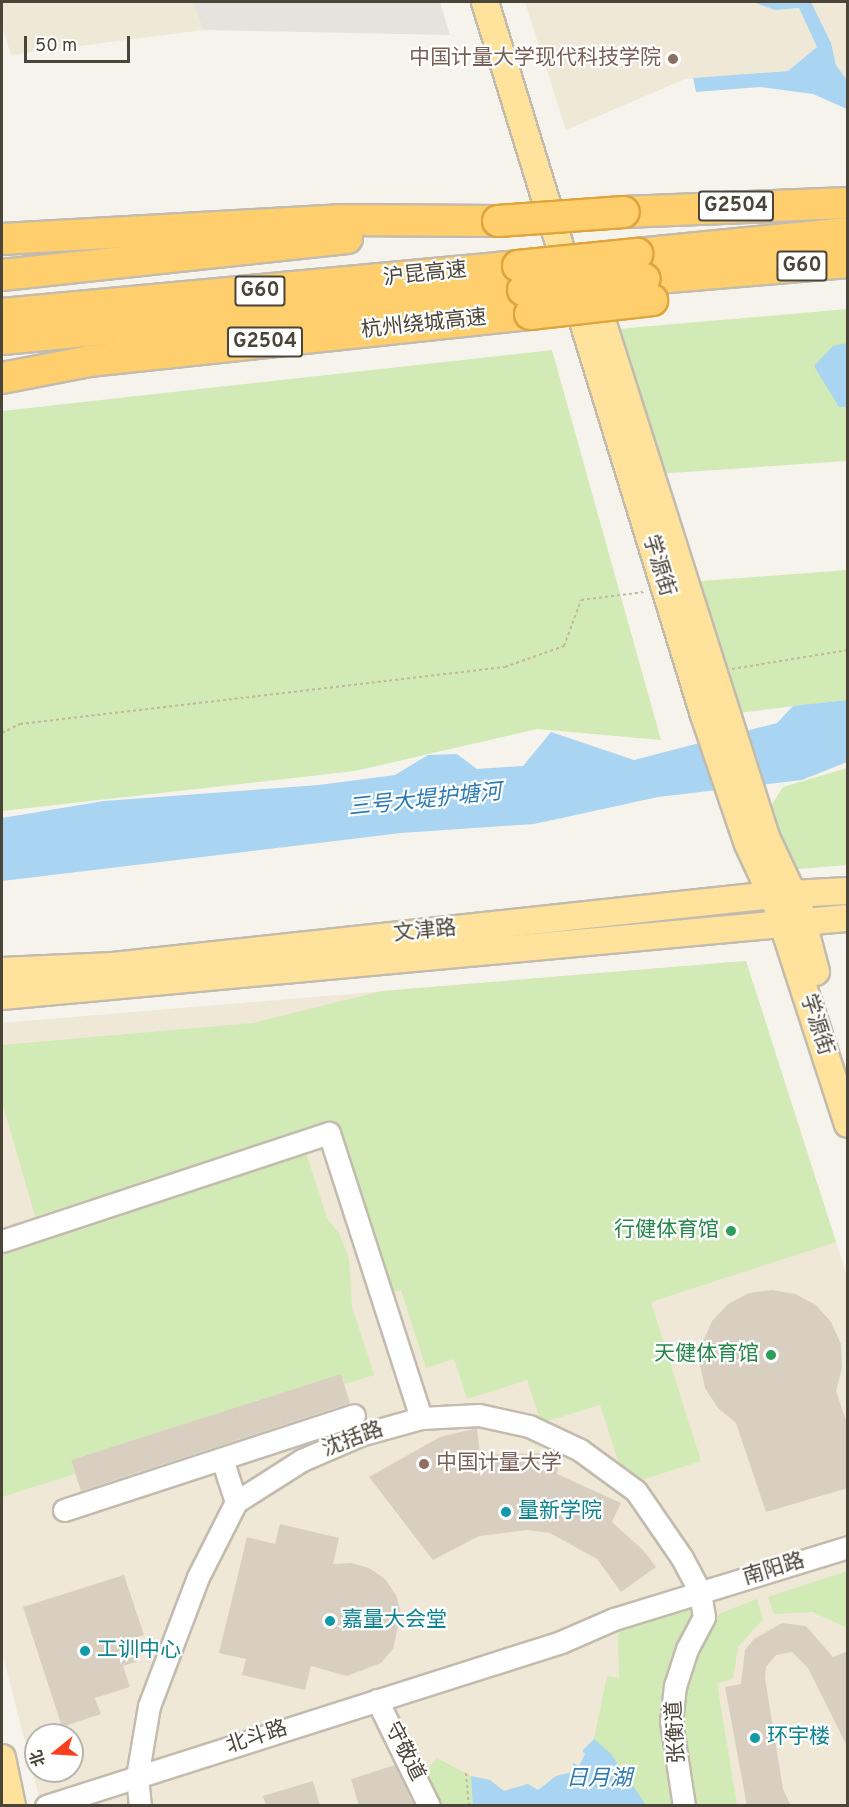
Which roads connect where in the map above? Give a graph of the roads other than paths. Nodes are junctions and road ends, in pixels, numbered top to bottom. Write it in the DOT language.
graph roads {
  1 [pos="485,2"];
  2 [pos="498,2"];
  3 [pos="848,203"];
  4 [pos="485,222"];
  5 [pos="848,233"];
  6 [pos="2,239"];
  7 [pos="848,262"];
  8 [pos="2,275"];
  9 [pos="848,277"];
  10 [pos="645,278"];
  11 [pos="524,290"];
  12 [pos="2,314"];
  13 [pos="2,339"];
  14 [pos="2,378"];
  15 [pos="715,709"];
  16 [pos="848,891"];
  17 [pos="783,895"];
  18 [pos="848,918"];
  19 [pos="792,921"];
  20 [pos="2,971"];
  21 [pos="2,996"];
  22 [pos="848,1076"];
  23 [pos="848,1124"];
  24 [pos="2,1240"];
  25 [pos="354,1415"];
  26 [pos="421,1418"];
  27 [pos="222,1459"];
  28 [pos="236,1502"];
  29 [pos="64,1510"];
  30 [pos="848,1547"];
  31 [pos="700,1592"];
  32 [pos="614,1619"];
  33 [pos="377,1700"];
  34 [pos="2,1758"];
  35 [pos="137,1777"];
  36 [pos="12,1806"];
  37 [pos="46,1806"];
  38 [pos="141,1806"];
  39 [pos="429,1806"];
  40 [pos="684,1806"];
  1 -- 15 [label="main road, 学源街"];
  2 -- 15 [label="main road"];
  3 -- 4 [label="highway, G2504, bridge"];
  4 -- 6 [label="highway, G2504"];
  4 -- 8 [label="highway"];
  5 -- 10 [label="highway, 沪昆高速 / G60"];
  7 -- 10 [label="highway, 沪昆高速 / G60"];
  9 -- 10 [label="highway, 杭州绕城高速 / G2504"];
  10 -- 11 [label="highway, 沪昆高速 / G60, bridge"];
  10 -- 11 [label="highway, 杭州绕城高速 / G2504, bridge"];
  11 -- 12 [label="highway, 沪昆高速 / G60"];
  11 -- 13 [label="highway, 沪昆高速 / G60"];
  11 -- 14 [label="highway, 杭州绕城高速 / G2504"];
  15 -- 17 [label="main road, 学源街"];
  15 -- 17 [label="main road, 学源街"];
  16 -- 17 [label="main road, 文津路"];
  17 -- 19 [label="main road, 学源街"];
  17 -- 20 [label="main road, 文津路"];
  18 -- 19 [label="main road, 文津路"];
  19 -- 21 [label="main road, 文津路"];
  19 -- 22 [label="main road, 学源街"];
  19 -- 23 [label="main road, 学源街"];
  24 -- 26 [label="street"];
  25 -- 27 [label="street"];
  26 -- 28 [label="street, 沈括路"];
  26 -- 31 [label="street, 沈括路"];
  27 -- 28 [label="street"];
  27 -- 29 [label="street"];
  28 -- 35 [label="street"];
  30 -- 31 [label="street, 南阳路"];
  31 -- 32 [label="street, 南阳路"];
  31 -- 40 [label="street, 张衡道"];
  32 -- 33 [label="street, 北斗路"];
  33 -- 35 [label="street, 北斗路"];
  33 -- 39 [label="street, 守敬道"];
  34 -- 36 [label="main road"];
  35 -- 37 [label="street, 北斗路"];
  35 -- 38 [label="street"];
}
